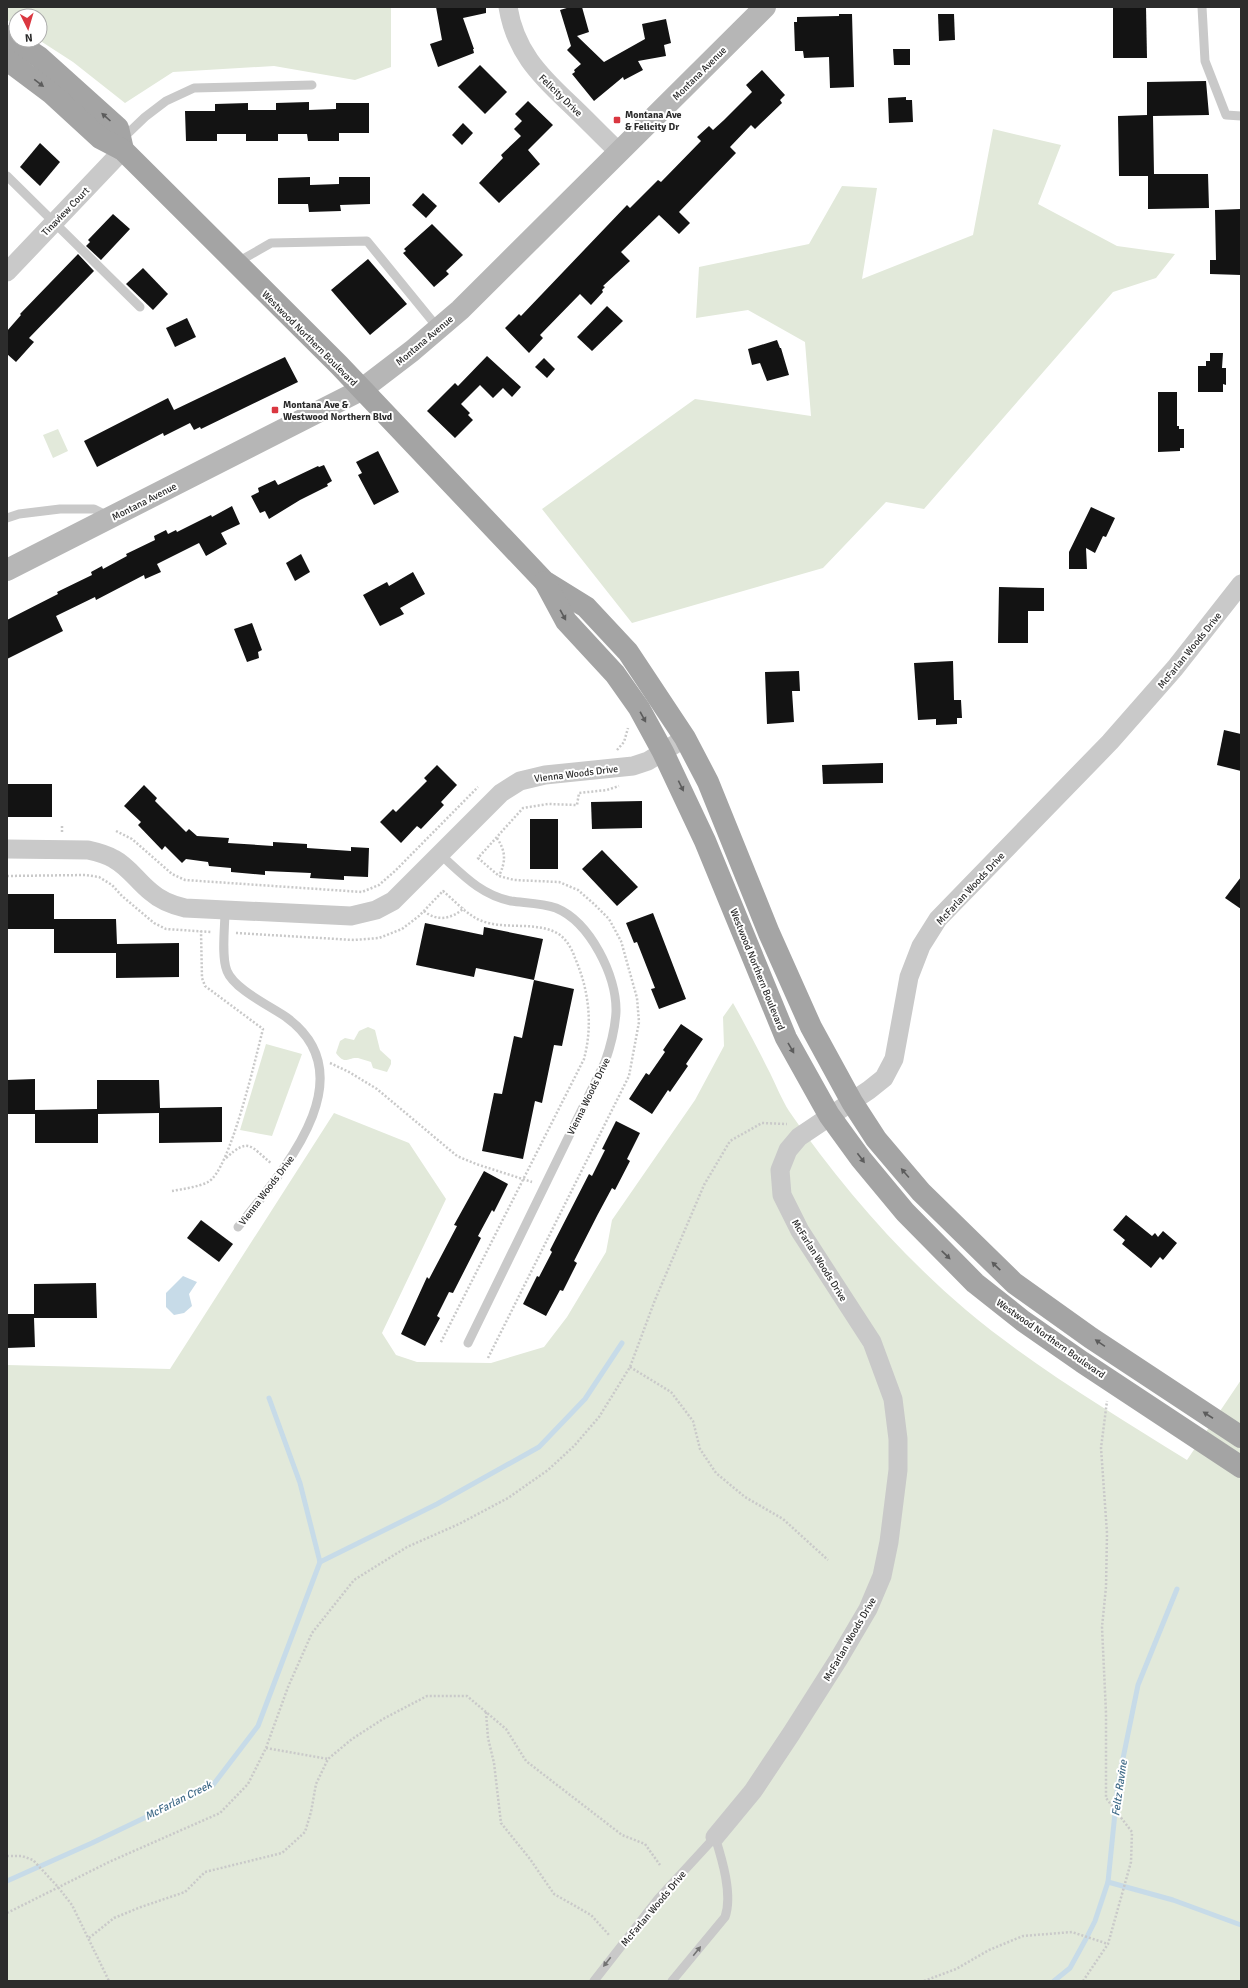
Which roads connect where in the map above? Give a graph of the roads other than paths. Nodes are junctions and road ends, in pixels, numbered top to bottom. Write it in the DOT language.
graph roads {
  1 [pos="508,7"];
  2 [pos="765,7"];
  3 [pos="1202,7"];
  4 [pos="7,36"];
  5 [pos="7,60"];
  6 [pos="312,85"];
  7 [pos="1241,116"];
  8 [pos="119,145"];
  9 [pos="619,152"];
  10 [pos="7,176"];
  11 [pos="54,222"];
  12 [pos="236,263"];
  13 [pos="7,272"];
  14 [pos="140,307"];
  15 [pos="438,328"];
  16 [pos="361,390"];
  17 [pos="7,518"];
  18 [pos="111,518"];
  19 [pos="7,570"];
  20 [pos="544,581"];
  21 [pos="1241,584"];
  22 [pos="685,738"];
  23 [pos="663,752"];
  24 [pos="7,849"];
  25 [pos="441,855"];
  26 [pos="225,911"];
  27 [pos="852,1102"];
  28 [pos="830,1115"];
  29 [pos="238,1227"];
  30 [pos="468,1343"];
  31 [pos="1151,1377"];
  32 [pos="1136,1398"];
  33 [pos="1241,1437"];
  34 [pos="1241,1467"];
  35 [pos="715,1837"];
  36 [pos="594,1981"];
  37 [pos="672,1981"];
  1 -- 9 [label="street, Felicity Drive"];
  2 -- 9 [label="street, Montana Avenue"];
  3 -- 7 [label="lane"];
  8 -- 4 [label="main road, Westwood Northern Boulevard, one-way"];
  5 -- 8 [label="main road, Westwood Northern Boulevard, one-way"];
  6 -- 8 [label="lane"];
  8 -- 11 [label="street, Tinaview Court"];
  8 -- 12 [label="main road, Westwood Northern Boulevard"];
  9 -- 15 [label="street, Montana Avenue"];
  10 -- 11 [label="lane"];
  11 -- 13 [label="street, Tinaview Court"];
  11 -- 14 [label="lane"];
  12 -- 15 [label="lane"];
  12 -- 16 [label="main road, Westwood Northern Boulevard"];
  15 -- 16 [label="street, Montana Avenue"];
  16 -- 18 [label="street, Montana Avenue"];
  16 -- 20 [label="main road, Westwood Northern Boulevard"];
  17 -- 18 [label="lane"];
  18 -- 19 [label="street, Montana Avenue"];
  20 -- 22 [label="main road, Westwood Northern Boulevard"];
  20 -- 23 [label="main road, Westwood Northern Boulevard, one-way"];
  21 -- 27 [label="street, McFarlan Woods Drive"];
  22 -- 23 [label="street, Vienna Woods Drive"];
  22 -- 27 [label="main road, Westwood Northern Boulevard"];
  23 -- 25 [label="street, Vienna Woods Drive"];
  23 -- 28 [label="main road, Westwood Northern Boulevard, one-way"];
  24 -- 26 [label="street, Vienna Woods Drive"];
  25 -- 26 [label="street, Vienna Woods Drive"];
  25 -- 30 [label="lane, Vienna Woods Drive"];
  26 -- 29 [label="lane, Vienna Woods Drive"];
  27 -- 28 [label="street, McFarlan Woods Drive"];
  31 -- 27 [label="main road, Westwood Northern Boulevard, one-way"];
  28 -- 32 [label="main road, Westwood Northern Boulevard, one-way"];
  28 -- 35 [label="street, McFarlan Woods Drive"];
  31 -- 32 [label="lane"];
  33 -- 31 [label="main road, Westwood Northern Boulevard, one-way"];
  32 -- 34 [label="main road, Westwood Northern Boulevard"];
  35 -- 36 [label="lane, McFarlan Woods Drive, one-way"];
  37 -- 35 [label="lane, one-way"];
}
